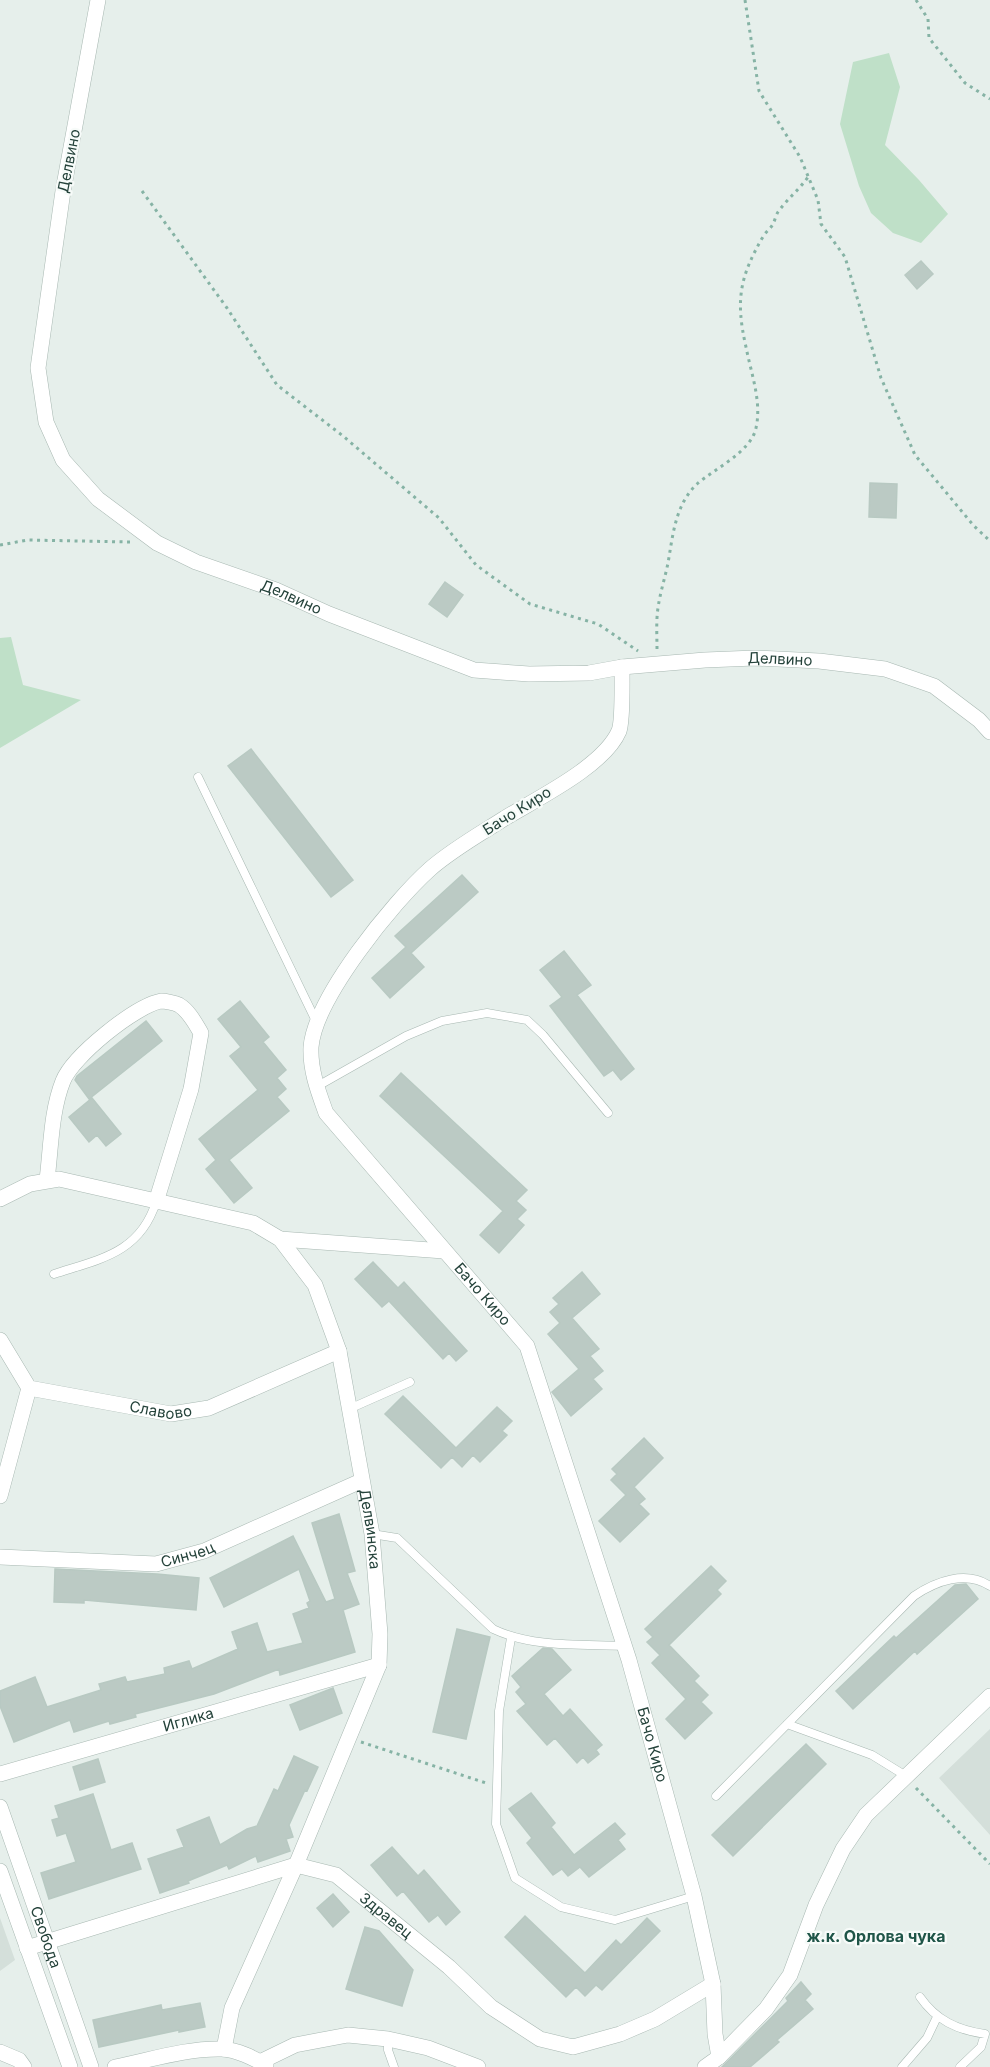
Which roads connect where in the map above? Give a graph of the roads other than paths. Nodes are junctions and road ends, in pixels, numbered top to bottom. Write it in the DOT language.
graph roads {
  1 [pos="99,3"];
  2 [pos="622,667"];
  3 [pos="990,732"];
  4 [pos="198,777"];
  5 [pos="316,1021"];
  6 [pos="316,1087"];
  7 [pos="608,1113"];
  8 [pos="47,1180"];
  9 [pos="0,1199"];
  10 [pos="156,1202"];
  11 [pos="280,1239"];
  12 [pos="444,1251"];
  13 [pos="54,1274"];
  14 [pos="0,1340"];
  15 [pos="339,1351"];
  16 [pos="410,1382"];
  17 [pos="29,1388"];
  18 [pos="349,1409"];
  19 [pos="362,1481"];
  20 [pos="0,1496"];
  21 [pos="372,1534"];
  22 [pos="0,1557"];
  23 [pos="990,1586"];
  24 [pos="511,1638"];
  25 [pos="625,1646"];
  26 [pos="378,1665"];
  27 [pos="990,1696"];
  28 [pos="787,1724"];
  29 [pos="0,1774"];
  30 [pos="906,1776"];
  31 [pos="716,1796"];
  32 [pos="0,1807"];
  33 [pos="296,1864"];
  34 [pos="0,1871"];
  35 [pos="694,1896"];
  36 [pos="48,1940"];
  37 [pos="27,1948"];
  38 [pos="713,1984"];
  39 [pos="920,1997"];
  40 [pos="937,2017"];
  41 [pos="388,2039"];
  42 [pos="224,2049"];
  43 [pos="0,2052"];
  44 [pos="719,2057"];
  45 [pos="264,2064"];
  46 [pos="24,2067"];
  47 [pos="70,2067"];
  48 [pos="91,2067"];
  49 [pos="116,2067"];
  50 [pos="394,2067"];
  51 [pos="478,2067"];
  52 [pos="705,2067"];
  53 [pos="902,2067"];
  54 [pos="960,2067"];
  1 -- 2 [label="street, Делвино"];
  2 -- 3 [label="street, Делвино"];
  2 -- 5 [label="street, Бачо Киро"];
  4 -- 5 [label="lane"];
  5 -- 6 [label="street, Бачо Киро"];
  6 -- 7 [label="lane"];
  6 -- 12 [label="street, Бачо Киро"];
  8 -- 9 [label="street"];
  8 -- 10 [label="street, Делвинска"];
  8 -- 10 [label="street"];
  10 -- 11 [label="street, Делвинска"];
  10 -- 13 [label="lane"];
  11 -- 12 [label="street"];
  11 -- 15 [label="street, Делвинска"];
  12 -- 25 [label="street, Бачо Киро"];
  14 -- 17 [label="street"];
  15 -- 17 [label="street, Славово"];
  15 -- 18 [label="street, Делвинска"];
  16 -- 18 [label="lane"];
  17 -- 20 [label="street"];
  18 -- 19 [label="street, Делвинска"];
  19 -- 21 [label="street, Делвинска"];
  19 -- 22 [label="street, Синчец"];
  21 -- 24 [label="lane"];
  21 -- 26 [label="street, Делвинска"];
  23 -- 28 [label="lane"];
  24 -- 25 [label="lane"];
  24 -- 35 [label="lane"];
  25 -- 35 [label="street, Бачо Киро"];
  26 -- 29 [label="street, Иглика"];
  26 -- 33 [label="street, Делвинска"];
  27 -- 30 [label="street"];
  28 -- 30 [label="lane"];
  28 -- 31 [label="lane"];
  30 -- 44 [label="street"];
  32 -- 36 [label="street, Свобода"];
  33 -- 36 [label="street"];
  33 -- 38 [label="street, Здравец"];
  33 -- 42 [label="street, Делвинска"];
  34 -- 37 [label="street, Свобода"];
  35 -- 38 [label="street, Бачо Киро"];
  36 -- 37 [label="street"];
  36 -- 48 [label="street, Свобода"];
  37 -- 47 [label="street, Свобода"];
  38 -- 44 [label="street, Бачо Киро"];
  39 -- 40 [label="lane"];
  40 -- 53 [label="lane"];
  40 -- 54 [label="lane"];
  41 -- 45 [label="street"];
  41 -- 50 [label="lane"];
  41 -- 51 [label="street"];
  42 -- 45 [label="street"];
  42 -- 49 [label="street"];
  43 -- 46 [label="street"];
  44 -- 52 [label="street"];
}
